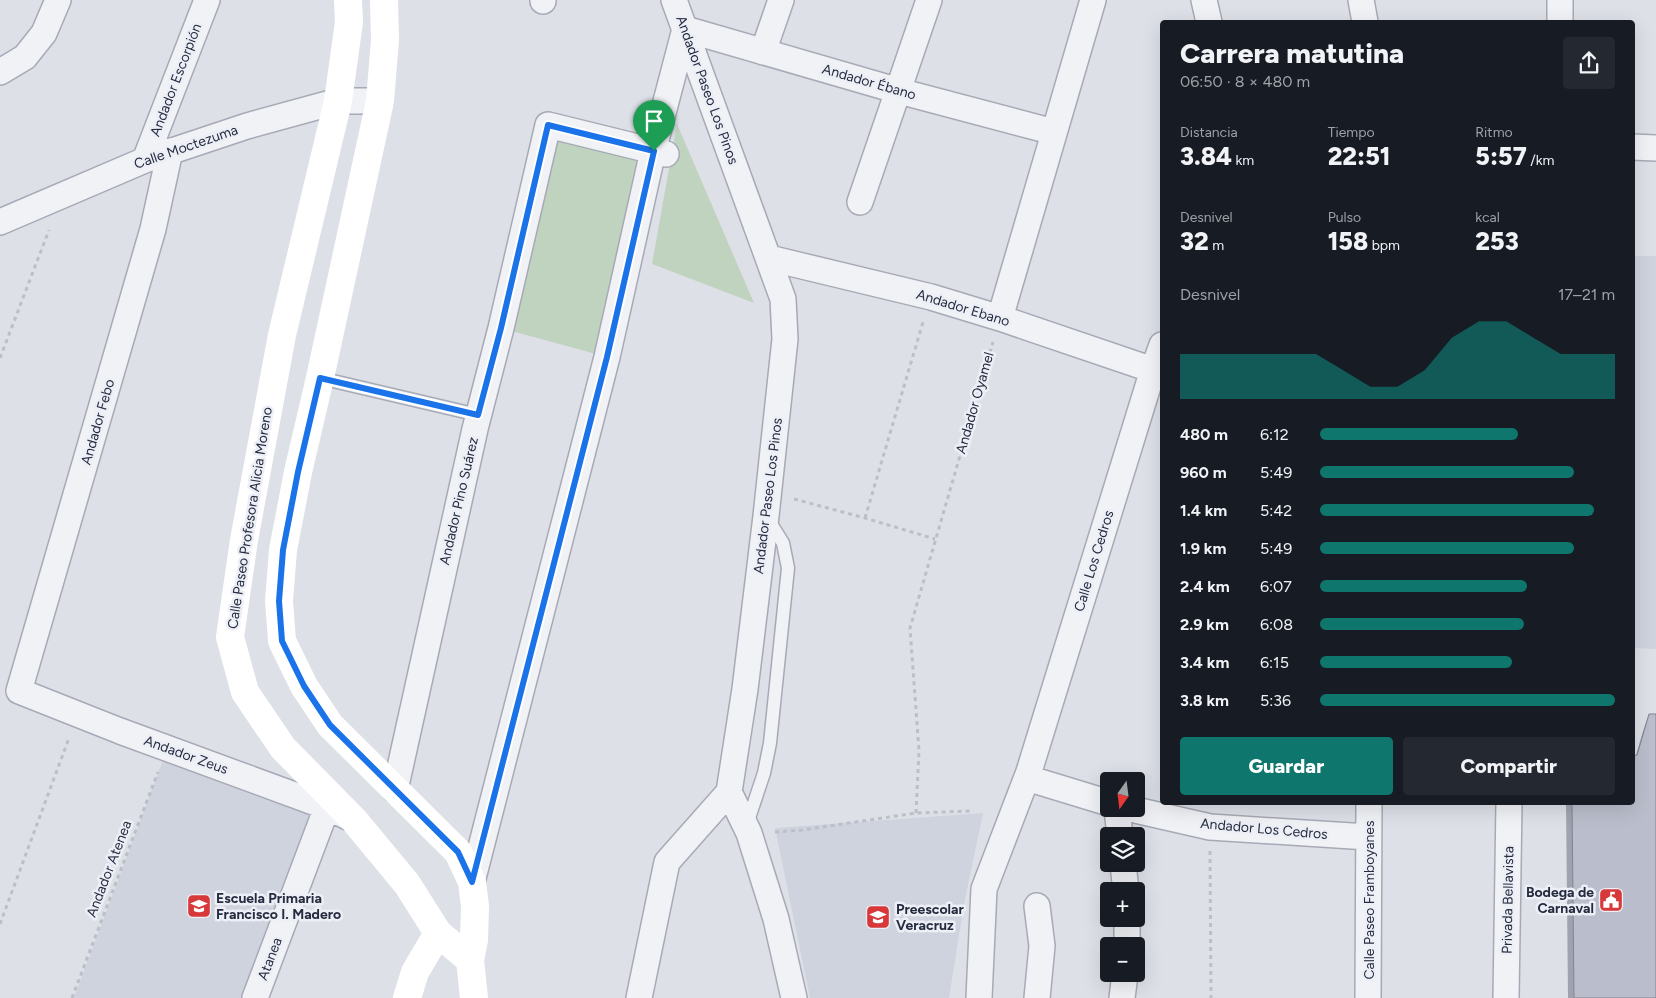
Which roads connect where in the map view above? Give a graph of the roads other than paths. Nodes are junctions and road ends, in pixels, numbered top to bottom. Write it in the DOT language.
graph roads {
  1 [pos="58,0"];
  2 [pos="207,0"];
  3 [pos="348,0"];
  4 [pos="384,0"];
  5 [pos="674,0"];
  6 [pos="782,0"];
  7 [pos="929,0"];
  8 [pos="1092,0"];
  9 [pos="1204,0"];
  10 [pos="1560,0"];
  11 [pos="1209,20"];
  12 [pos="1560,20"];
  13 [pos="685,28"];
  14 [pos="763,52"];
  15 [pos="0,72"];
  16 [pos="899,91"];
  17 [pos="338,101"];
  18 [pos="380,101"];
  19 [pos="1054,132"];
  20 [pos="1635,146"];
  21 [pos="1656,148"];
  22 [pos="170,151"];
  23 [pos="660,153"];
  24 [pos="144,160"];
  25 [pos="860,202"];
  26 [pos="0,222"];
  27 [pos="769,258"];
  28 [pos="1000,318"];
  29 [pos="1160,351"];
  30 [pos="1153,370"];
  31 [pos="320,378"];
  32 [pos="478,415"];
  33 [pos="768,504"];
  34 [pos="19,691"];
  35 [pos="1028,774"];
  36 [pos="395,790"];
  37 [pos="729,792"];
  38 [pos="1100,800"];
  39 [pos="1369,805"];
  40 [pos="1508,805"];
  41 [pos="327,807"];
  42 [pos="1145,812"];
  43 [pos="354,820"];
  44 [pos="748,830"];
  45 [pos="1368,838"];
  46 [pos="472,882"];
  47 [pos="1037,906"];
  48 [pos="438,933"];
  49 [pos="470,960"];
  50 [pos="1124,982"];
  51 [pos="255,998"];
  52 [pos="407,998"];
  53 [pos="474,998"];
  54 [pos="639,998"];
  55 [pos="794,998"];
  56 [pos="979,998"];
  57 [pos="1037,998"];
  58 [pos="1122,998"];
  59 [pos="1368,998"];
  60 [pos="1506,998"];
  1 -- 15 [label="street"];
  2 -- 24 [label="street, Andador Escorpión"];
  3 -- 17 [label="street, Calle Paseo Profesora Alicia Moreno"];
  4 -- 18 [label="street"];
  5 -- 13 [label="street, Andador Paseo Los Pinos"];
  6 -- 14 [label="street"];
  7 -- 16 [label="street"];
  8 -- 19 [label="street"];
  9 -- 11 [label="street"];
  10 -- 12 [label="street"];
  13 -- 14 [label="street, Andador Ébano"];
  13 -- 23 [label="street"];
  13 -- 27 [label="street, Andador Paseo Los Pinos"];
  14 -- 16 [label="street, Andador Ébano"];
  16 -- 19 [label="street, Andador Ébano"];
  16 -- 25 [label="street"];
  17 -- 18 [label="street, Calle Moctezuma"];
  17 -- 22 [label="street, Calle Moctezuma"];
  17 -- 43 [label="street, Calle Paseo Profesora Alicia Moreno"];
  18 -- 31 [label="street"];
  19 -- 28 [label="street"];
  20 -- 21 [label="street"];
  22 -- 24 [label="street, Calle Moctezuma"];
  22 -- 34 [label="street, Andador Febo"];
  23 -- 32 [label="street, Andador Pino Suárez"];
  23 -- 46 [label="street"];
  24 -- 26 [label="street, Calle Moctezuma"];
  27 -- 28 [label="street, Andador Ebano"];
  27 -- 33 [label="street, Andador Paseo Los Pinos"];
  28 -- 30 [label="street, Andador Ebano"];
  29 -- 30 [label="street, Calle Los Cedros"];
  30 -- 35 [label="street, Calle Los Cedros"];
  31 -- 32 [label="lane"];
  31 -- 36 [label="street"];
  32 -- 36 [label="street, Andador Pino Suárez"];
  33 -- 37 [label="street, Andador Paseo Los Pinos"];
  33 -- 44 [label="lane"];
  34 -- 41 [label="street, Andador Zeus"];
  35 -- 38 [label="street"];
  35 -- 56 [label="street, Calle Los Cedros"];
  36 -- 46 [label="street"];
  37 -- 44 [label="street"];
  37 -- 54 [label="street"];
  39 -- 45 [label="street, Calle Paseo Framboyanes"];
  40 -- 60 [label="street, Privada Bellavista"];
  41 -- 43 [label="street, Andador Zeus"];
  41 -- 51 [label="street, Atanea"];
  42 -- 45 [label="street, Andador Los Cedros"];
  43 -- 48 [label="street, Calle Paseo Profesora Alicia Moreno"];
  44 -- 55 [label="street"];
  45 -- 59 [label="street, Calle Paseo Framboyanes"];
  46 -- 49 [label="street"];
  47 -- 57 [label="street"];
  48 -- 49 [label="street, Calle Paseo Profesora Alicia Moreno"];
  48 -- 52 [label="street"];
  49 -- 53 [label="street"];
  50 -- 58 [label="street"];
}
